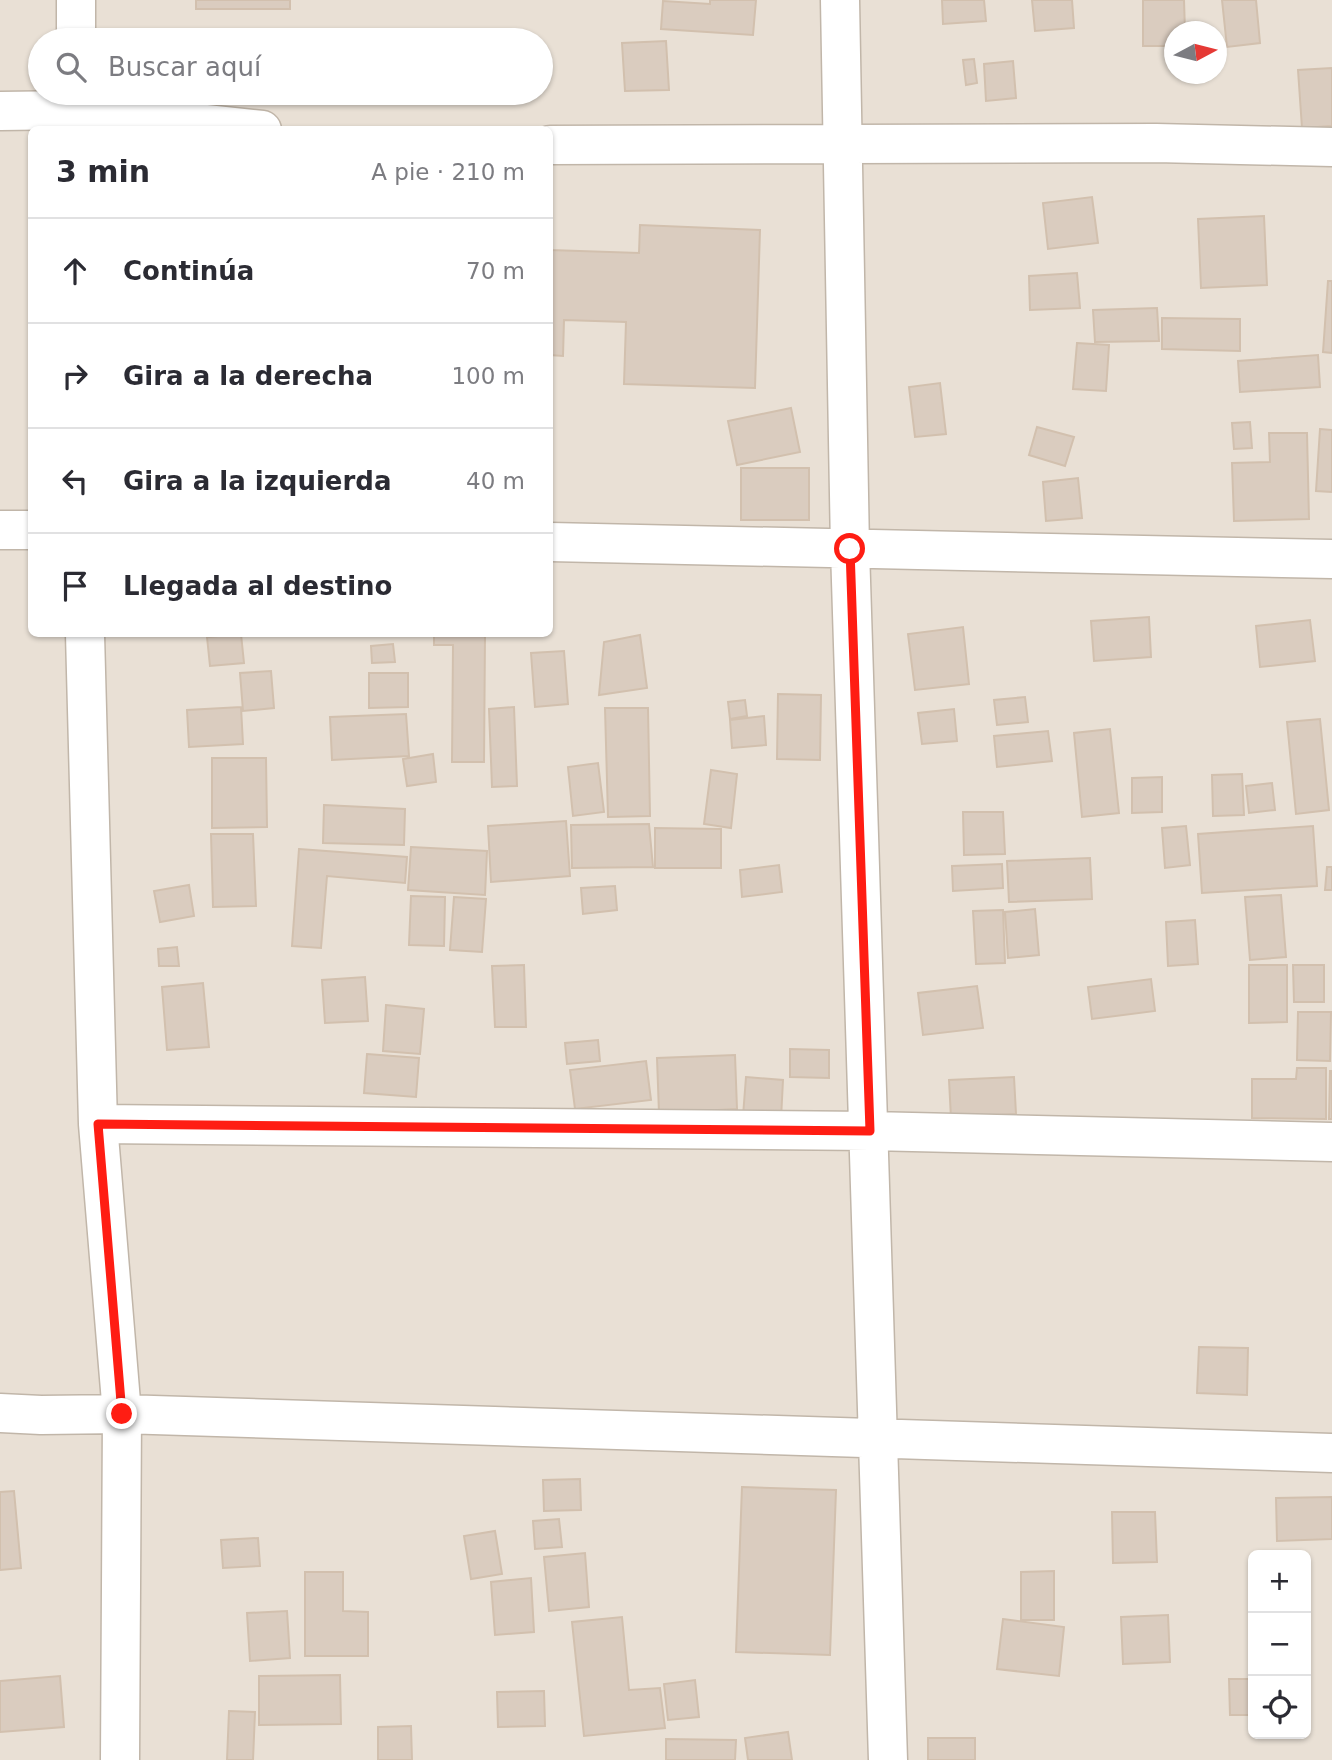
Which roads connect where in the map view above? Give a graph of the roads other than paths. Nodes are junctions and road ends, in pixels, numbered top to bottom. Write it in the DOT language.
graph roads {
  1 [pos="76,0"];
  2 [pos="840,0"];
  3 [pos="76,28"];
  4 [pos="0,111"];
  5 [pos="77,111"];
  6 [pos="223,126"];
  7 [pos="842,144"];
  8 [pos="553,145"];
  9 [pos="1332,147"];
  10 [pos="0,530"];
  11 [pos="28,530"];
  12 [pos="553,542"];
  13 [pos="850,549"];
  14 [pos="1332,559"];
  15 [pos="85,637"];
  16 [pos="98,1124"];
  17 [pos="870,1131"];
  18 [pos="1332,1142"];
  19 [pos="0,1413"];
  20 [pos="122,1414"];
  21 [pos="878,1438"];
  22 [pos="1332,1453"];
  23 [pos="120,1760"];
  24 [pos="888,1760"];
  1 -- 3 [label="street"];
  2 -- 7 [label="street"];
  4 -- 5 [label="street"];
  5 -- 6 [label="street"];
  7 -- 8 [label="street"];
  7 -- 9 [label="street"];
  7 -- 13 [label="street"];
  10 -- 11 [label="street"];
  12 -- 13 [label="street"];
  13 -- 14 [label="street"];
  13 -- 17 [label="street"];
  15 -- 16 [label="street"];
  16 -- 17 [label="street"];
  16 -- 20 [label="street"];
  17 -- 18 [label="street"];
  17 -- 21 [label="street"];
  19 -- 20 [label="street"];
  20 -- 21 [label="street"];
  20 -- 23 [label="street"];
  21 -- 22 [label="street"];
  21 -- 24 [label="street"];
}
